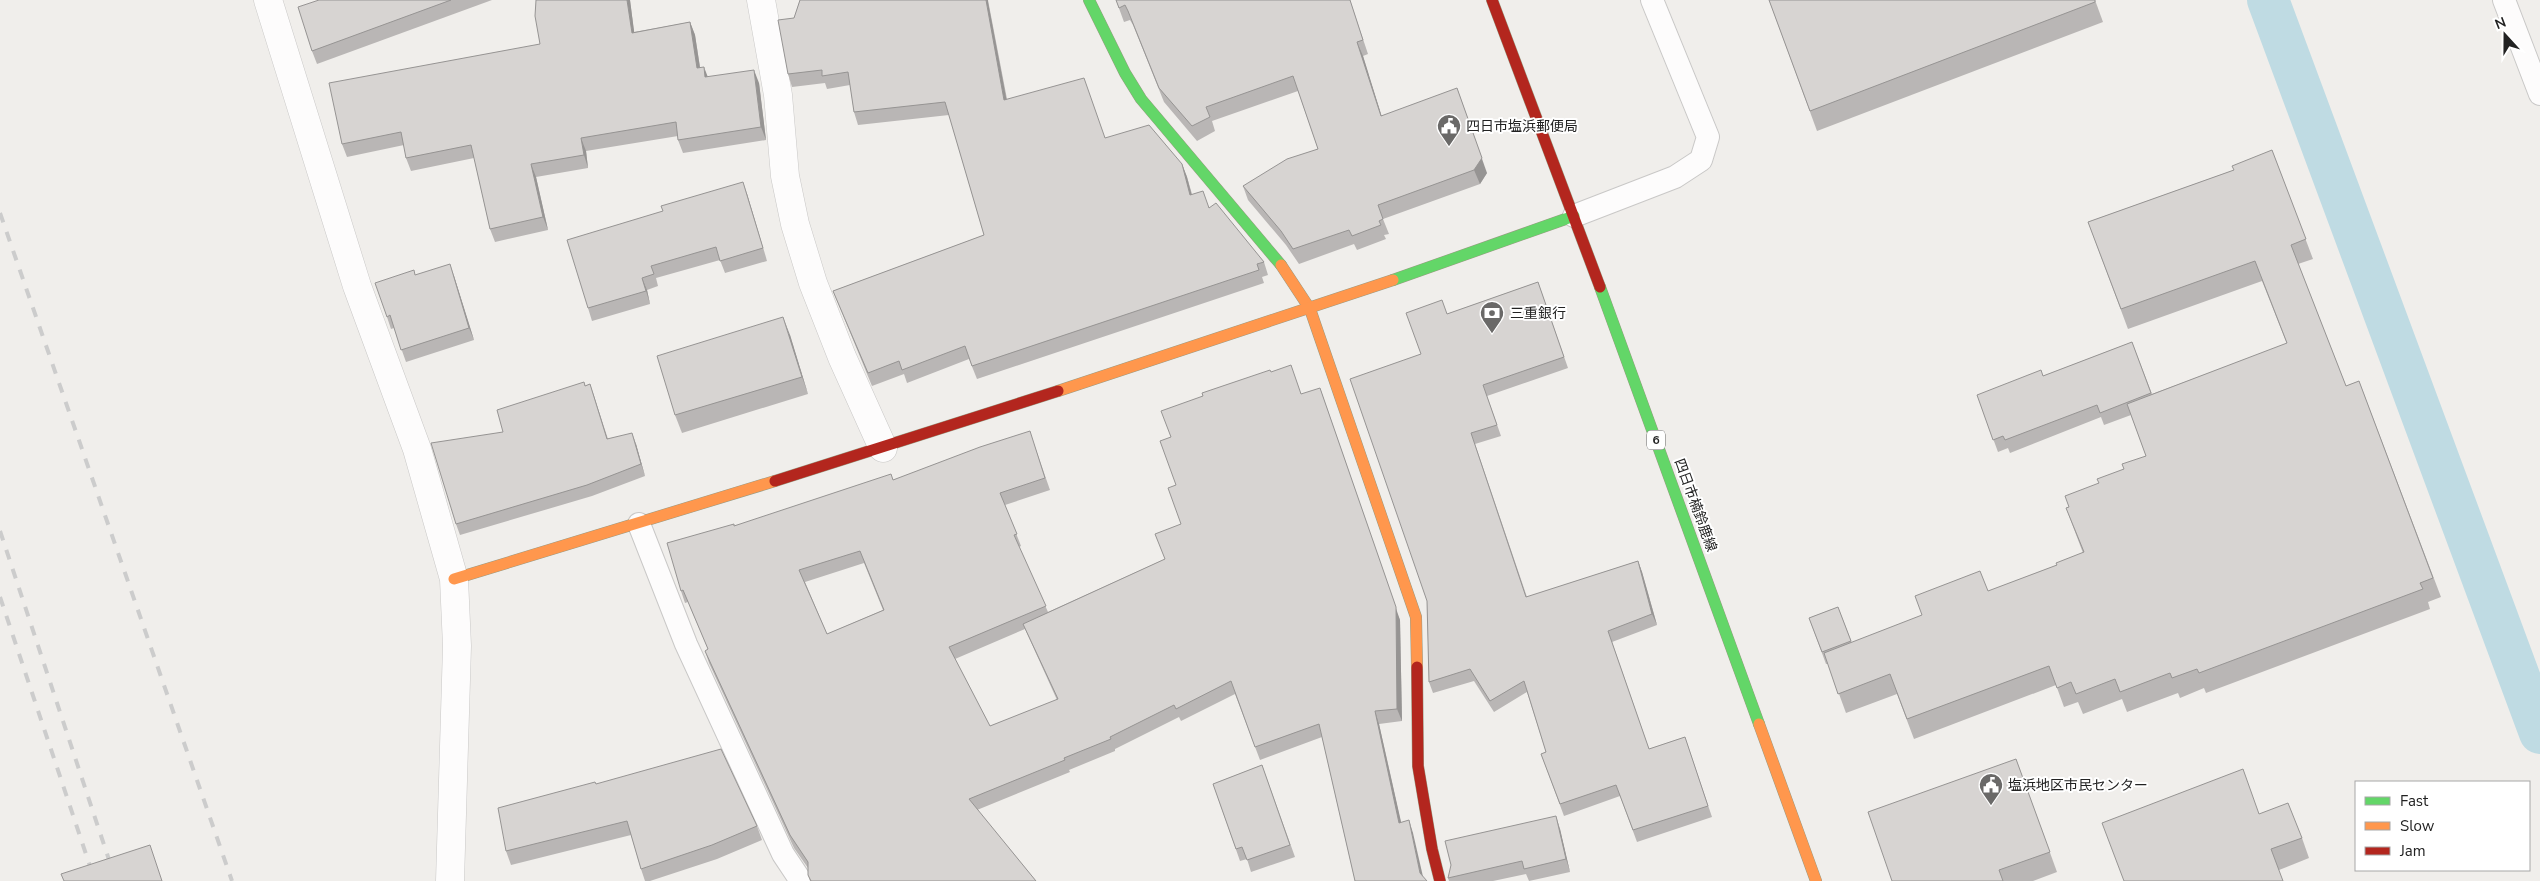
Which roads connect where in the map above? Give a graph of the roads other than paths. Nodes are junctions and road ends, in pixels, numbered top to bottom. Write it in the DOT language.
graph roads {
  1 [pos="268,0"];
  2 [pos="761,0"];
  3 [pos="1089,0"];
  4 [pos="1492,0"];
  5 [pos="1652,0"];
  6 [pos="2504,0"];
  7 [pos="2540,94"];
  8 [pos="1574,216"];
  9 [pos="1310,309"];
  10 [pos="882,448"];
  11 [pos="639,524"];
  12 [pos="454,579"];
  13 [pos="450,881"];
  14 [pos="801,881"];
  15 [pos="1440,881"];
  16 [pos="1816,881"];
  1 -- 12 [label="street"];
  2 -- 10 [label="street"];
  3 -- 9 [label="street"];
  4 -- 8 [label="street, 四日市楠鈴鹿線 / 6"];
  5 -- 8 [label="lane"];
  6 -- 7 [label="lane"];
  8 -- 9 [label="street"];
  8 -- 16 [label="street, 四日市楠鈴鹿線 / 6"];
  9 -- 10 [label="street"];
  9 -- 15 [label="street"];
  10 -- 11 [label="street"];
  11 -- 12 [label="street"];
  11 -- 14 [label="lane"];
  12 -- 13 [label="street"];
}
